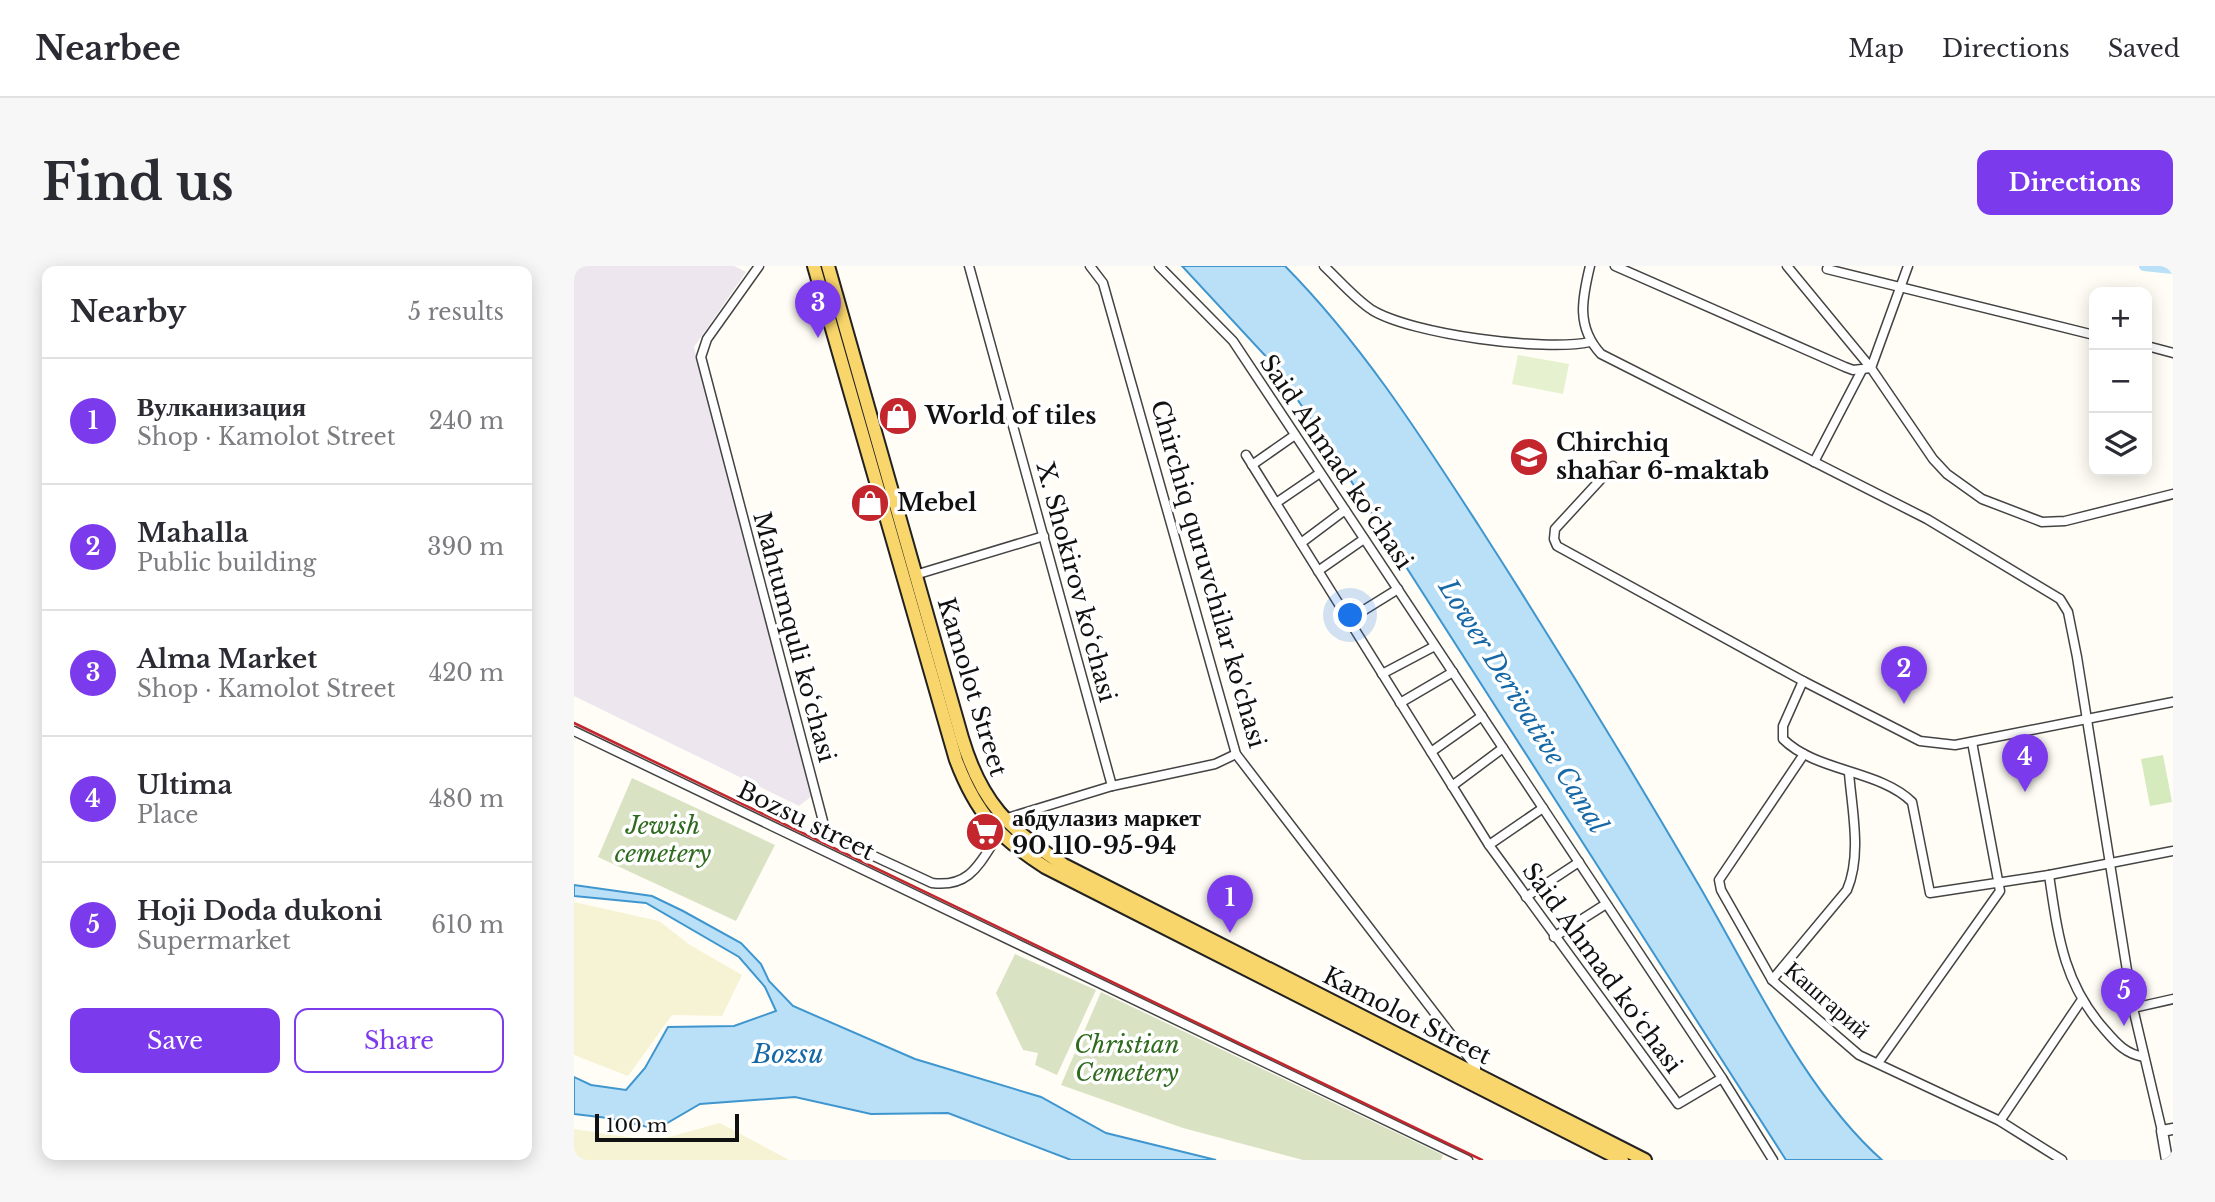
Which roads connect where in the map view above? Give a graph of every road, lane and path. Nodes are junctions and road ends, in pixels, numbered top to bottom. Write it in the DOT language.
graph roads {
  1 [pos="759,266"];
  2 [pos="814,266"];
  3 [pos="828,266"];
  4 [pos="969,266"];
  5 [pos="1090,266"];
  6 [pos="1159,266"];
  7 [pos="1324,266"];
  8 [pos="1590,266"];
  9 [pos="1615,266"];
  10 [pos="1787,266"];
  11 [pos="1908,266"];
  12 [pos="1827,269"];
  13 [pos="1902,289"];
  14 [pos="2089,334"];
  15 [pos="1590,342"];
  16 [pos="2152,347"];
  17 [pos="2173,353"];
  18 [pos="1866,369"];
  19 [pos="1295,435"];
  20 [pos="1246,455"];
  21 [pos="1814,462"];
  22 [pos="1252,465"];
  23 [pos="1613,466"];
  24 [pos="1320,473"];
  25 [pos="880,475"];
  26 [pos="2173,494"];
  27 [pos="1276,503"];
  28 [pos="1345,510"];
  29 [pos="1044,536"];
  30 [pos="1364,539"];
  31 [pos="1301,543"];
  32 [pos="1318,571"];
  33 [pos="915,575"];
  34 [pos="1398,589"];
  35 [pos="1349,620"];
  36 [pos="1435,646"];
  37 [pos="1452,672"];
  38 [pos="1382,674"];
  39 [pos="1803,681"];
  40 [pos="2173,702"];
  41 [pos="1400,703"];
  42 [pos="1482,716"];
  43 [pos="2086,717"];
  44 [pos="574,731"];
  45 [pos="1972,742"];
  46 [pos="1503,748"];
  47 [pos="1431,752"];
  48 [pos="1236,754"];
  49 [pos="1804,754"];
  50 [pos="1849,773"];
  51 [pos="1112,786"];
  52 [pos="1452,786"];
  53 [pos="1543,808"];
  54 [pos="1004,820"];
  55 [pos="999,834"];
  56 [pos="1489,845"];
  57 [pos="2173,851"];
  58 [pos="1579,862"];
  59 [pos="2112,863"];
  60 [pos="2049,875"];
  61 [pos="1999,881"];
  62 [pos="1526,897"];
  63 [pos="1606,904"];
  64 [pos="1555,937"];
  65 [pos="1772,980"];
  66 [pos="2173,999"];
  67 [pos="2081,1002"];
  68 [pos="2133,1008"];
  69 [pos="2144,1057"];
  70 [pos="1878,1063"];
  71 [pos="1476,1074"];
  72 [pos="1722,1078"];
  73 [pos="2000,1121"];
  74 [pos="2173,1129"];
  75 [pos="2162,1131"];
  76 [pos="1468,1160"];
  77 [pos="1622,1160"];
  78 [pos="1645,1160"];
  79 [pos="1773,1160"];
  80 [pos="2062,1160"];
  81 [pos="2167,1160"];
  1 -- 55 [label="street, Mahtumquli ko‘chasi"];
  2 -- 25 [label="main road, Kamolot Street"];
  3 -- 25 [label="main road, Kamolot Street"];
  4 -- 29 [label="street, X. Shokirov ko‘chasi"];
  5 -- 48 [label="street, Chirchiq quruvchilar ko'chasi"];
  6 -- 19 [label="street, Said Ahmad ko‘chasi"];
  7 -- 15 [label="street"];
  8 -- 15 [label="street"];
  9 -- 18 [label="street"];
  10 -- 18 [label="street"];
  11 -- 13 [label="street"];
  12 -- 13 [label="street"];
  13 -- 14 [label="street"];
  13 -- 18 [label="street"];
  15 -- 21 [label="street"];
  16 -- 17 [label="street"];
  18 -- 21 [label="street"];
  18 -- 26 [label="street"];
  19 -- 22 [label="street"];
  19 -- 24 [label="street, Said Ahmad ko‘chasi"];
  20 -- 22 [label="street, Said Ahmad ko‘chasi"];
  21 -- 43 [label="street"];
  22 -- 27 [label="street, Said Ahmad ko‘chasi"];
  23 -- 39 [label="street"];
  24 -- 27 [label="street"];
  24 -- 28 [label="street, Said Ahmad ko‘chasi"];
  25 -- 33 [label="main road, Kamolot Street"];
  25 -- 55 [label="main road, Kamolot Street"];
  27 -- 31 [label="street, Said Ahmad ko‘chasi"];
  28 -- 30 [label="street, Said Ahmad ko‘chasi"];
  28 -- 31 [label="street"];
  29 -- 33 [label="street"];
  29 -- 51 [label="street, X. Shokirov ko‘chasi"];
  30 -- 32 [label="street"];
  30 -- 34 [label="street, Said Ahmad ko‘chasi"];
  31 -- 32 [label="street, Said Ahmad ko‘chasi"];
  32 -- 35 [label="street, Said Ahmad ko‘chasi"];
  33 -- 54 [label="main road, Kamolot Street"];
  34 -- 35 [label="street"];
  34 -- 36 [label="street, Said Ahmad ko‘chasi"];
  35 -- 38 [label="street, Said Ahmad ko‘chasi"];
  36 -- 37 [label="street, Said Ahmad ko‘chasi"];
  36 -- 38 [label="street"];
  37 -- 41 [label="street"];
  37 -- 42 [label="street, Said Ahmad ko‘chasi"];
  38 -- 41 [label="street, Said Ahmad ko‘chasi"];
  39 -- 45 [label="street"];
  39 -- 49 [label="street"];
  40 -- 43 [label="street"];
  41 -- 47 [label="street, Said Ahmad ko‘chasi"];
  42 -- 46 [label="street, Said Ahmad ko‘chasi"];
  42 -- 47 [label="street"];
  43 -- 45 [label="street"];
  43 -- 59 [label="street"];
  44 -- 76 [label="street, Bozsu street"];
  45 -- 61 [label="street"];
  46 -- 52 [label="street"];
  46 -- 53 [label="street, Said Ahmad ko‘chasi"];
  47 -- 52 [label="street, Said Ahmad ko‘chasi"];
  48 -- 51 [label="street"];
  48 -- 71 [label="street, Chirchiq quruvchilar ko'chasi"];
  49 -- 50 [label="street"];
  49 -- 65 [label="street, Кашгарий"];
  50 -- 61 [label="street"];
  50 -- 65 [label="street"];
  51 -- 54 [label="street"];
  52 -- 56 [label="street, Said Ahmad ko‘chasi"];
  53 -- 56 [label="street"];
  53 -- 58 [label="street, Said Ahmad ko‘chasi"];
  54 -- 71 [label="main road, Kamolot Street"];
  55 -- 77 [label="main road, Kamolot Street"];
  56 -- 62 [label="street, Said Ahmad ko‘chasi"];
  57 -- 59 [label="street"];
  58 -- 62 [label="street"];
  58 -- 63 [label="street, Said Ahmad ko‘chasi"];
  59 -- 60 [label="street"];
  59 -- 68 [label="street"];
  60 -- 61 [label="street"];
  60 -- 67 [label="street"];
  61 -- 70 [label="street, Кашгарий"];
  62 -- 64 [label="street, Said Ahmad ko‘chasi"];
  63 -- 64 [label="street"];
  63 -- 72 [label="street, Said Ahmad ko‘chasi"];
  64 -- 72 [label="street, Said Ahmad ko‘chasi"];
  65 -- 70 [label="street, Кашгарий"];
  66 -- 68 [label="street"];
  67 -- 69 [label="street"];
  67 -- 73 [label="street"];
  68 -- 69 [label="street"];
  69 -- 75 [label="street"];
  70 -- 73 [label="street, Кашгарий"];
  71 -- 78 [label="main road, Kamolot Street"];
  72 -- 79 [label="street, Said Ahmad ko‘chasi"];
  73 -- 80 [label="street, Кашгарий"];
  74 -- 75 [label="street"];
  75 -- 81 [label="street"];
}
